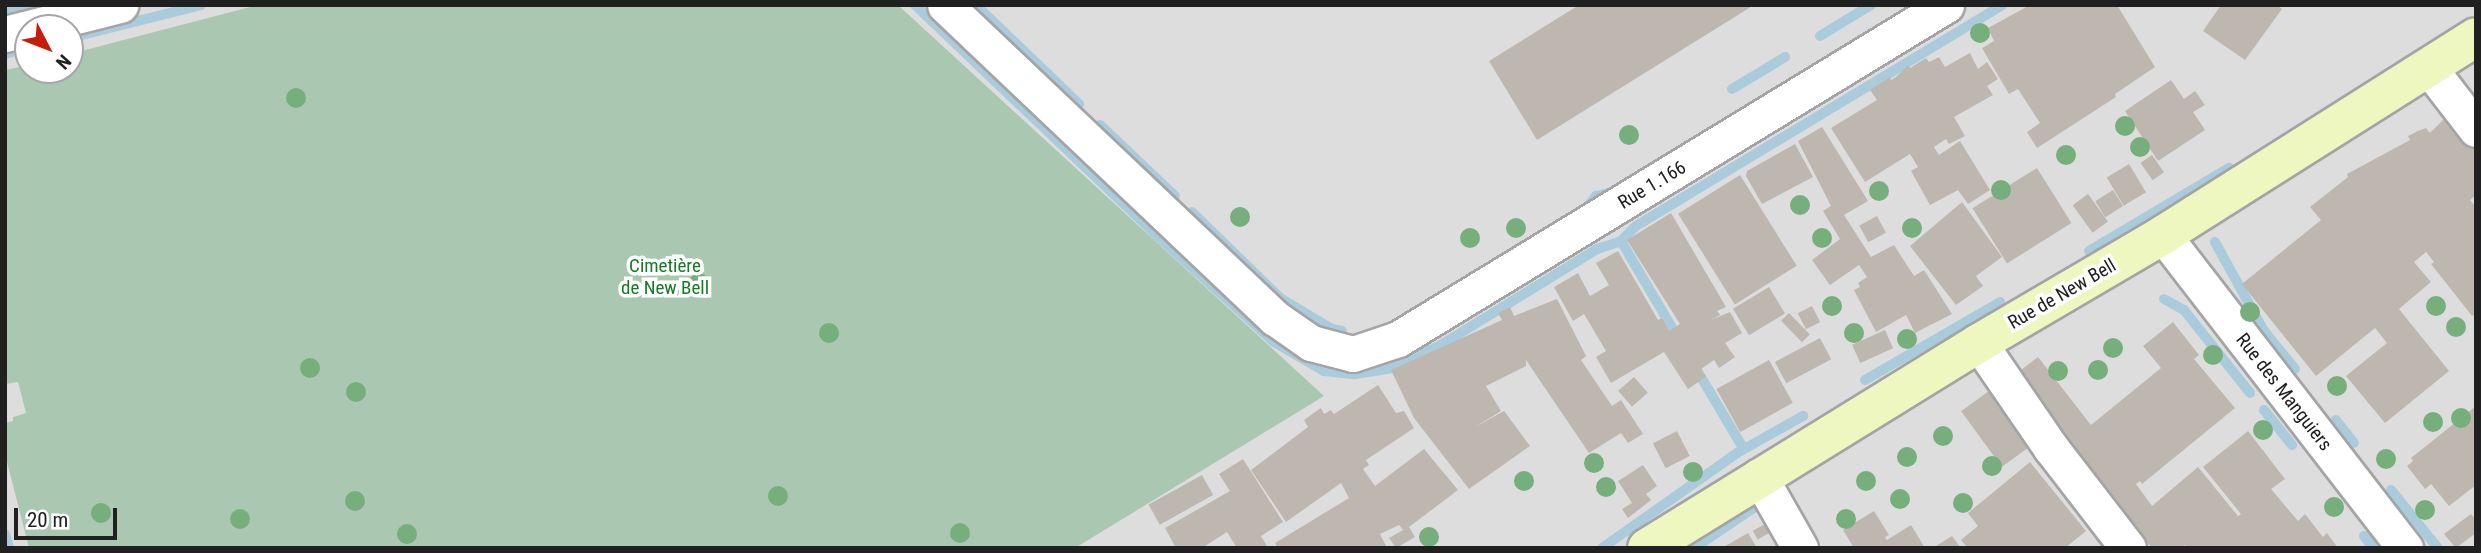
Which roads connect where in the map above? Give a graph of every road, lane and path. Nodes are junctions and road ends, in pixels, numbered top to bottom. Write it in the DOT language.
graph roads {
  1 [pos="120,5"];
  2 [pos="945,5"];
  3 [pos="1947,5"];
  4 [pos="5,34"];
  5 [pos="2476,37"];
  6 [pos="2429,68"];
  7 [pos="2476,129"];
  8 [pos="2163,236"];
  9 [pos="1979,343"];
  10 [pos="1759,476"];
  11 [pos="1647,548"];
  12 [pos="1800,548"];
  13 [pos="2128,548"];
  14 [pos="2405,548"];
  1 -- 4 [label="street"];
  2 -- 3 [label="street, Rue 1.166"];
  5 -- 6 [label="main road, Rue de New Bell"];
  6 -- 7 [label="street"];
  6 -- 8 [label="main road, Rue de New Bell"];
  8 -- 9 [label="main road, Rue de New Bell"];
  8 -- 14 [label="street, Rue des Manguiers"];
  9 -- 10 [label="main road, Rue de New Bell"];
  9 -- 13 [label="street"];
  10 -- 11 [label="main road, Rue de New Bell"];
  10 -- 12 [label="street"];
}
